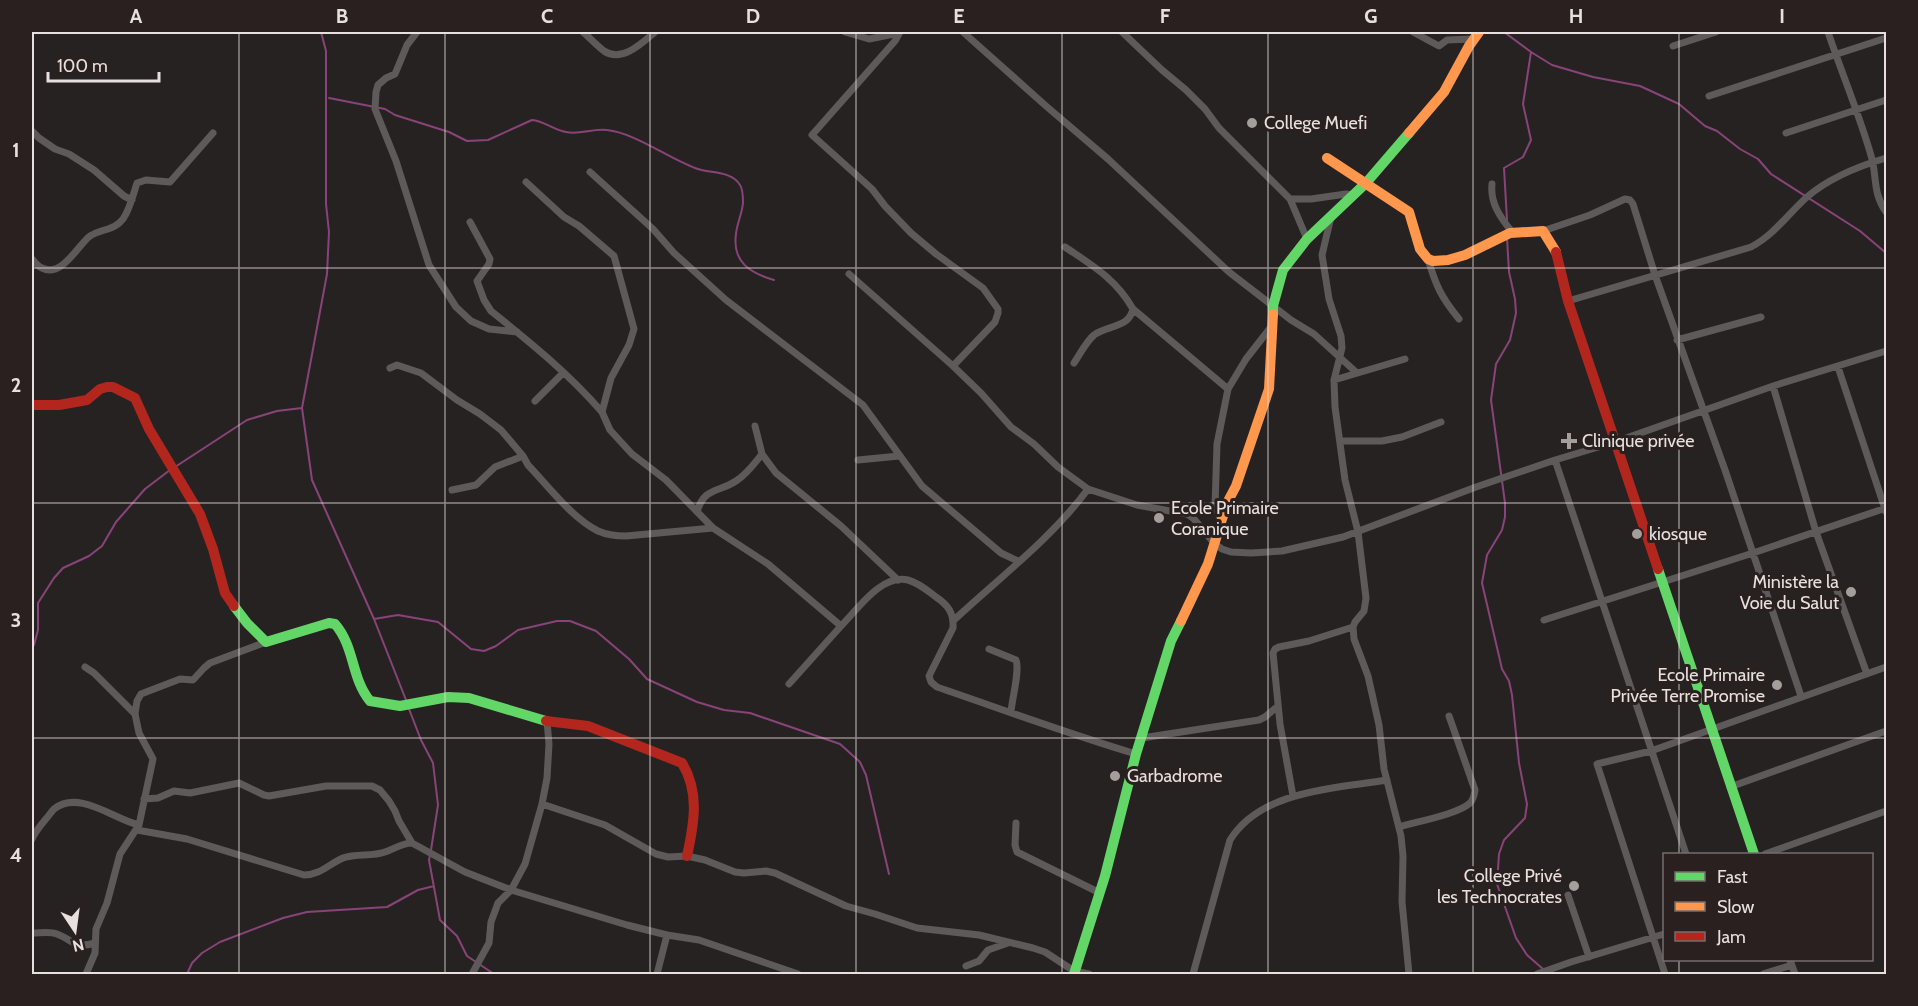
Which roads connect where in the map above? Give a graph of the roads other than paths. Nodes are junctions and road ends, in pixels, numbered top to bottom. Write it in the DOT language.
graph roads {
  1 [pos="417,32"];
  2 [pos="583,32"];
  3 [pos="655,32"];
  4 [pos="845,32"];
  5 [pos="900,32"];
  6 [pos="963,32"];
  7 [pos="1122,32"];
  8 [pos="1413,32"];
  9 [pos="1716,32"];
  10 [pos="1828,32"];
  11 [pos="1470,35"];
  12 [pos="1887,38"];
  13 [pos="1673,46"];
  14 [pos="1836,55"];
  15 [pos="1709,96"];
  16 [pos="1887,100"];
  17 [pos="1856,110"];
  18 [pos="32,131"];
  19 [pos="213,133"];
  20 [pos="1786,133"];
  21 [pos="1327,158"];
  22 [pos="1887,158"];
  23 [pos="1872,162"];
  24 [pos="590,172"];
  25 [pos="526,182"];
  26 [pos="1366,183"];
  27 [pos="1492,183"];
  28 [pos="1354,195"];
  29 [pos="1290,199"];
  30 [pos="132,200"];
  31 [pos="1887,212"];
  32 [pos="1331,217"];
  33 [pos="470,222"];
  34 [pos="1543,231"];
  35 [pos="1512,232"];
  36 [pos="1307,239"];
  37 [pos="1065,247"];
  38 [pos="1428,258"];
  39 [pos="32,259"];
  40 [pos="849,274"];
  41 [pos="1654,275"];
  42 [pos="1568,301"];
  43 [pos="1273,306"];
  44 [pos="1133,309"];
  45 [pos="1761,316"];
  46 [pos="1459,319"];
  47 [pos="1272,326"];
  48 [pos="517,332"];
  49 [pos="1677,340"];
  50 [pos="1887,351"];
  51 [pos="1340,359"];
  52 [pos="1405,359"];
  53 [pos="1074,363"];
  54 [pos="953,366"];
  55 [pos="1838,367"];
  56 [pos="390,368"];
  57 [pos="563,373"];
  58 [pos="1358,373"];
  59 [pos="1334,380"];
  60 [pos="1773,386"];
  61 [pos="1228,389"];
  62 [pos="534,401"];
  63 [pos="33,406"];
  64 [pos="1703,410"];
  65 [pos="602,412"];
  66 [pos="1441,422"];
  67 [pos="755,426"];
  68 [pos="1340,441"];
  69 [pos="1615,442"];
  70 [pos="762,454"];
  71 [pos="523,456"];
  72 [pos="899,456"];
  73 [pos="858,460"];
  74 [pos="1555,460"];
  75 [pos="1088,489"];
  76 [pos="452,490"];
  77 [pos="1886,509"];
  78 [pos="697,512"];
  79 [pos="1222,522"];
  80 [pos="713,528"];
  81 [pos="1358,532"];
  82 [pos="1816,532"];
  83 [pos="1214,543"];
  84 [pos="1753,553"];
  85 [pos="1018,561"];
  86 [pos="898,580"];
  87 [pos="1661,583"];
  88 [pos="1602,602"];
  89 [pos="954,620"];
  90 [pos="1544,620"];
  91 [pos="841,626"];
  92 [pos="1353,627"];
  93 [pos="266,642"];
  94 [pos="989,649"];
  95 [pos="85,667"];
  96 [pos="1887,667"];
  97 [pos="1867,674"];
  98 [pos="789,684"];
  99 [pos="1801,696"];
  100 [pos="1278,706"];
  101 [pos="1011,712"];
  102 [pos="135,714"];
  103 [pos="1449,716"];
  104 [pos="547,721"];
  105 [pos="1711,728"];
  106 [pos="1887,731"];
  107 [pos="1142,738"];
  108 [pos="1651,751"];
  109 [pos="1136,754"];
  110 [pos="1387,780"];
  111 [pos="1730,788"];
  112 [pos="1293,796"];
  113 [pos="144,799"];
  114 [pos="542,804"];
  115 [pos="1887,812"];
  116 [pos="1016,823"];
  117 [pos="138,827"];
  118 [pos="1399,827"];
  119 [pos="32,839"];
  120 [pos="412,843"];
  121 [pos="1685,853"];
  122 [pos="1753,853"];
  123 [pos="1771,853"];
  124 [pos="687,856"];
  125 [pos="511,890"];
  126 [pos="1100,893"];
  127 [pos="1568,895"];
  128 [pos="32,933"];
  129 [pos="667,934"];
  130 [pos="1663,935"];
  131 [pos="1653,938"];
  132 [pos="95,943"];
  133 [pos="1008,943"];
  134 [pos="1589,957"];
  135 [pos="1791,962"];
  136 [pos="966,966"];
  137 [pos="1074,973"];
  138 [pos="86,975"];
  139 [pos="472,975"];
  140 [pos="657,975"];
  141 [pos="798,975"];
  142 [pos="1089,975"];
  143 [pos="1193,975"];
  144 [pos="1408,975"];
  145 [pos="1537,975"];
  146 [pos="1665,975"];
  147 [pos="1763,975"];
  148 [pos="1795,975"];
  1 -- 48 [label="street"];
  2 -- 3 [label="street"];
  4 -- 5 [label="street"];
  5 -- 54 [label="street"];
  6 -- 43 [label="street"];
  7 -- 29 [label="street"];
  8 -- 11 [label="street"];
  9 -- 13 [label="street"];
  10 -- 14 [label="street"];
  11 -- 26 [label="street"];
  12 -- 14 [label="street"];
  14 -- 15 [label="street"];
  14 -- 17 [label="street"];
  16 -- 17 [label="street"];
  17 -- 20 [label="street"];
  17 -- 23 [label="street"];
  18 -- 30 [label="street"];
  19 -- 30 [label="street"];
  21 -- 26 [label="street"];
  22 -- 23 [label="street"];
  23 -- 31 [label="street"];
  23 -- 41 [label="street"];
  24 -- 72 [label="street"];
  25 -- 65 [label="street"];
  26 -- 28 [label="street"];
  26 -- 38 [label="street"];
  27 -- 35 [label="street"];
  28 -- 29 [label="street"];
  28 -- 32 [label="street"];
  29 -- 36 [label="street"];
  30 -- 39 [label="street"];
  32 -- 36 [label="street"];
  32 -- 51 [label="street"];
  33 -- 48 [label="street"];
  34 -- 35 [label="street"];
  34 -- 41 [label="street"];
  34 -- 42 [label="street"];
  35 -- 38 [label="street"];
  36 -- 43 [label="street"];
  37 -- 44 [label="street"];
  38 -- 46 [label="street"];
  40 -- 54 [label="street"];
  41 -- 42 [label="street"];
  41 -- 49 [label="street"];
  42 -- 69 [label="street"];
  43 -- 47 [label="street"];
  43 -- 51 [label="street"];
  44 -- 53 [label="street"];
  44 -- 61 [label="street"];
  45 -- 49 [label="street"];
  47 -- 61 [label="street"];
  47 -- 79 [label="street"];
  48 -- 57 [label="street"];
  49 -- 64 [label="street"];
  50 -- 55 [label="street"];
  51 -- 58 [label="street"];
  51 -- 59 [label="street"];
  52 -- 58 [label="street"];
  54 -- 75 [label="street"];
  55 -- 60 [label="street"];
  55 -- 77 [label="street"];
  56 -- 71 [label="street"];
  57 -- 62 [label="street"];
  57 -- 65 [label="street"];
  58 -- 59 [label="street"];
  59 -- 68 [label="street"];
  60 -- 64 [label="street"];
  60 -- 82 [label="street"];
  61 -- 79 [label="street"];
  63 -- 93 [label="street"];
  64 -- 69 [label="street"];
  64 -- 84 [label="street"];
  65 -- 78 [label="street"];
  66 -- 68 [label="street"];
  67 -- 70 [label="street"];
  68 -- 81 [label="street"];
  69 -- 74 [label="street"];
  69 -- 87 [label="street"];
  70 -- 78 [label="street"];
  70 -- 86 [label="street"];
  71 -- 76 [label="street"];
  71 -- 80 [label="street"];
  72 -- 73 [label="street"];
  72 -- 85 [label="street"];
  74 -- 81 [label="street"];
  74 -- 88 [label="street"];
  75 -- 83 [label="street"];
  75 -- 85 [label="street"];
  77 -- 82 [label="street"];
  78 -- 80 [label="street"];
  79 -- 83 [label="street"];
  80 -- 91 [label="street"];
  81 -- 83 [label="street"];
  81 -- 92 [label="street"];
  82 -- 84 [label="street"];
  82 -- 97 [label="street"];
  83 -- 107 [label="street"];
  84 -- 87 [label="street"];
  84 -- 99 [label="street"];
  85 -- 89 [label="street"];
  86 -- 89 [label="street"];
  86 -- 91 [label="street"];
  87 -- 88 [label="street"];
  87 -- 105 [label="street"];
  88 -- 90 [label="street"];
  88 -- 108 [label="street"];
  89 -- 101 [label="street"];
  91 -- 98 [label="street"];
  92 -- 100 [label="street"];
  92 -- 110 [label="street"];
  93 -- 102 [label="street"];
  93 -- 104 [label="street"];
  94 -- 101 [label="street"];
  95 -- 102 [label="street"];
  96 -- 97 [label="street"];
  97 -- 99 [label="street"];
  99 -- 105 [label="street"];
  100 -- 107 [label="street"];
  100 -- 112 [label="street"];
  101 -- 109 [label="street"];
  102 -- 113 [label="street"];
  103 -- 118 [label="street"];
  104 -- 114 [label="street"];
  104 -- 124 [label="street"];
  105 -- 108 [label="street"];
  105 -- 111 [label="street"];
  106 -- 111 [label="street"];
  107 -- 109 [label="street"];
  108 -- 121 [label="street"];
  108 -- 131 [label="street"];
  109 -- 126 [label="street"];
  110 -- 112 [label="street"];
  110 -- 118 [label="street"];
  111 -- 122 [label="street"];
  112 -- 143 [label="street"];
  113 -- 117 [label="street"];
  113 -- 120 [label="street"];
  114 -- 124 [label="street"];
  114 -- 125 [label="street"];
  115 -- 123 [label="street"];
  116 -- 126 [label="street"];
  117 -- 119 [label="street"];
  117 -- 120 [label="street"];
  117 -- 132 [label="street"];
  118 -- 144 [label="street"];
  120 -- 125 [label="street"];
  124 -- 133 [label="street"];
  125 -- 129 [label="street"];
  125 -- 139 [label="street"];
  126 -- 137 [label="street"];
  127 -- 134 [label="street"];
  128 -- 132 [label="street"];
  129 -- 140 [label="street"];
  129 -- 141 [label="street"];
  130 -- 131 [label="street"];
  131 -- 134 [label="street"];
  131 -- 146 [label="street"];
  132 -- 138 [label="street"];
  133 -- 136 [label="street"];
  133 -- 137 [label="street"];
  134 -- 145 [label="street"];
  135 -- 147 [label="street"];
  135 -- 148 [label="street"];
  137 -- 142 [label="street"];
}
